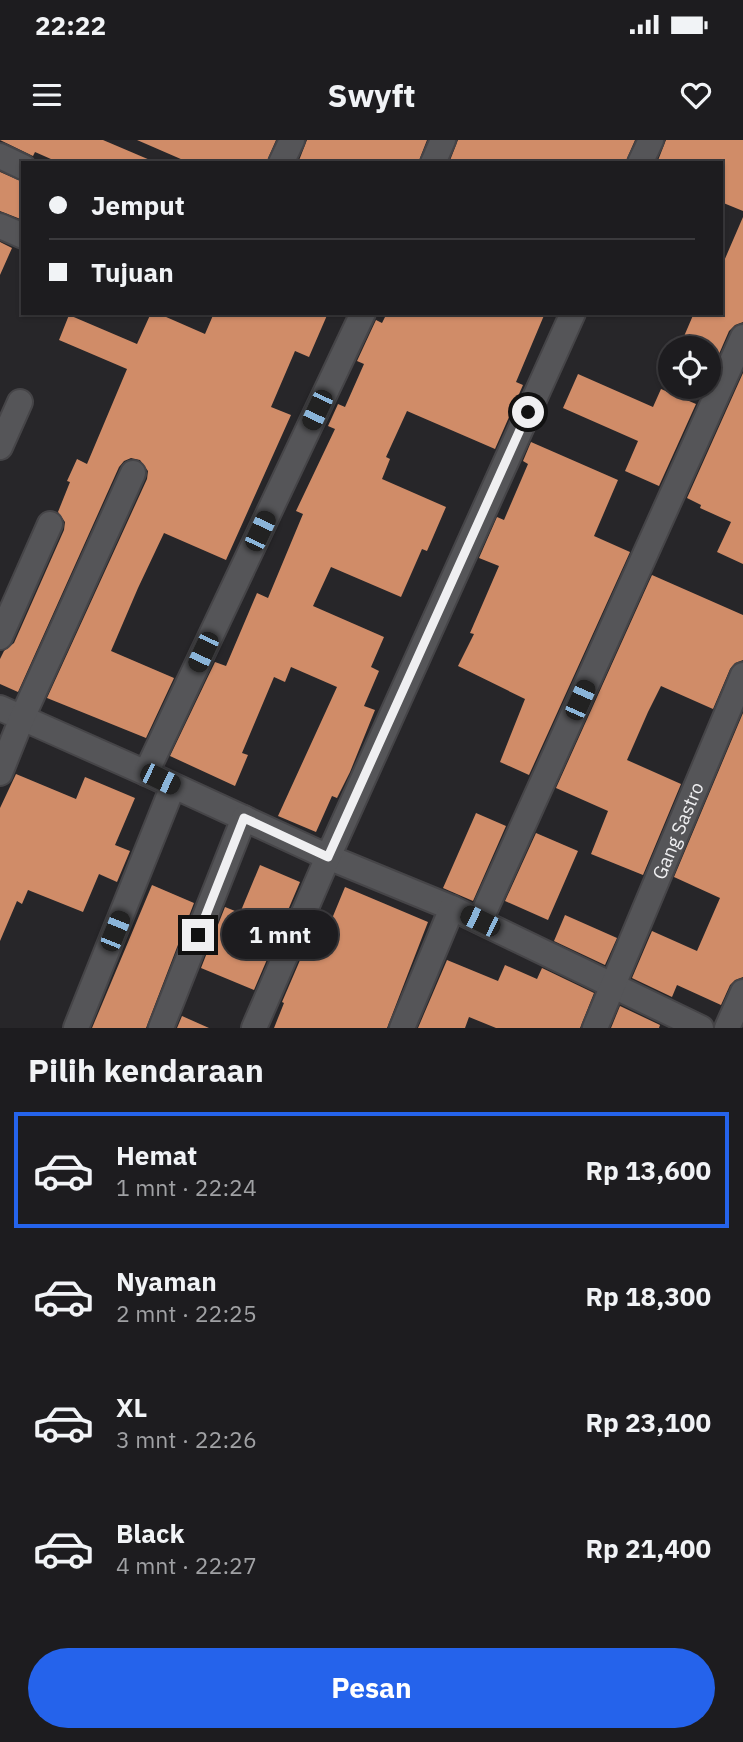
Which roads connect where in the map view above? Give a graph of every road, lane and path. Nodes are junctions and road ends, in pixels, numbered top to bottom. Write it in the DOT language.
graph roads {
  1 [pos="292,140"];
  2 [pos="443,140"];
  3 [pos="651,140"];
  4 [pos="0,156"];
  5 [pos="282,161"];
  6 [pos="434,161"];
  7 [pos="641,161"];
  8 [pos="21,166"];
  9 [pos="0,226"];
  10 [pos="21,235"];
  11 [pos="362,315"];
  12 [pos="572,315"];
  13 [pos="743,337"];
  14 [pos="20,402"];
  15 [pos="0,447"];
  16 [pos="133,473"];
  17 [pos="50,524"];
  18 [pos="0,637"];
  19 [pos="743,675"];
  20 [pos="11,713"];
  21 [pos="0,773"];
  22 [pos="146,773"];
  23 [pos="173,786"];
  24 [pos="244,818"];
  25 [pos="328,857"];
  26 [pos="452,908"];
  27 [pos="480,921"];
  28 [pos="613,986"];
  29 [pos="743,992"];
  30 [pos="76,1028"];
  31 [pos="161,1028"];
  32 [pos="254,1028"];
  33 [pos="402,1028"];
  34 [pos="595,1028"];
  35 [pos="700,1028"];
  36 [pos="727,1028"];
  1 -- 5 [label="street"];
  2 -- 6 [label="street"];
  3 -- 7 [label="street"];
  4 -- 8 [label="street"];
  9 -- 10 [label="street"];
  11 -- 22 [label="street"];
  12 -- 25 [label="street"];
  13 -- 27 [label="street"];
  14 -- 15 [label="street"];
  16 -- 20 [label="street"];
  17 -- 18 [label="street"];
  19 -- 28 [label="street, Gang Sastro"];
  20 -- 21 [label="street"];
  20 -- 22 [label="street"];
  22 -- 23 [label="street"];
  23 -- 24 [label="street"];
  23 -- 30 [label="street"];
  24 -- 25 [label="street"];
  24 -- 31 [label="street"];
  25 -- 26 [label="street"];
  25 -- 32 [label="street"];
  26 -- 27 [label="street"];
  26 -- 33 [label="street"];
  27 -- 28 [label="street"];
  28 -- 34 [label="street, Gang Sastro"];
  28 -- 35 [label="street"];
  29 -- 36 [label="street"];
}
